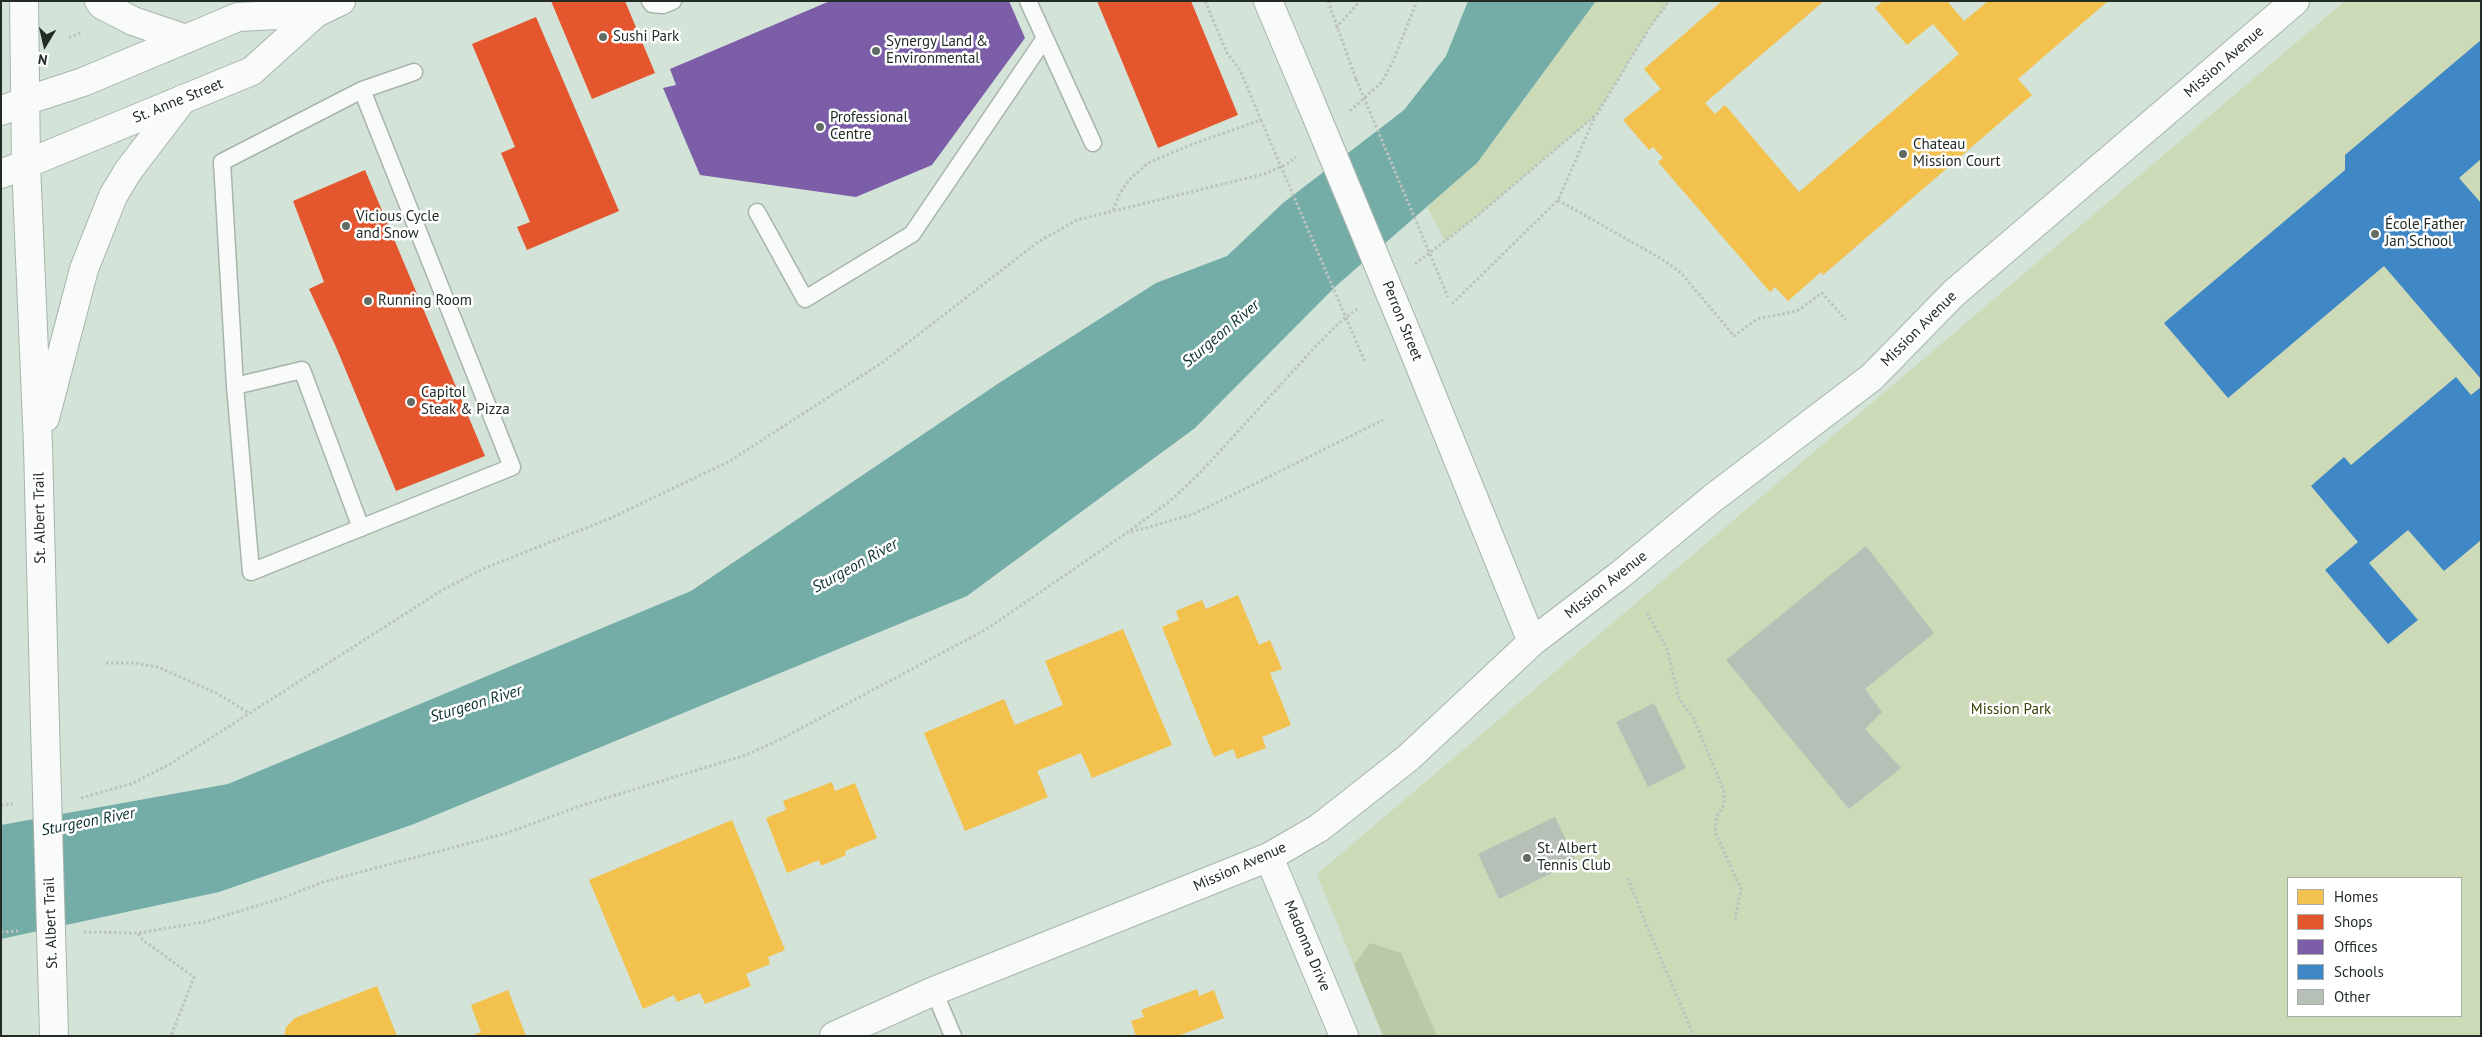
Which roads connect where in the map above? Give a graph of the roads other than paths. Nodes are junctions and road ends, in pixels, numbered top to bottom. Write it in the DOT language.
graph roads {
  1 [pos="24,1"];
  2 [pos="99,1"];
  3 [pos="341,1"];
  4 [pos="650,1"];
  5 [pos="673,1"];
  6 [pos="1028,1"];
  7 [pos="1268,1"];
  8 [pos="2295,1"];
  9 [pos="316,13"];
  10 [pos="1044,38"];
  11 [pos="186,40"];
  12 [pos="414,72"];
  13 [pos="362,90"];
  14 [pos="183,99"];
  15 [pos="13,106"];
  16 [pos="1093,143"];
  17 [pos="13,169"];
  18 [pos="757,212"];
  19 [pos="236,386"];
  20 [pos="38,446"];
  21 [pos="362,528"];
  22 [pos="1532,642"];
  23 [pos="1269,858"];
  24 [pos="934,991"];
  25 [pos="54,1036"];
  26 [pos="834,1036"];
  27 [pos="953,1036"];
  28 [pos="1344,1036"];
  1 -- 15 [label="street, St. Albert Trail"];
  2 -- 11 [label="street"];
  3 -- 9 [label="street, St. Anne Street"];
  4 -- 5 [label="lane"];
  6 -- 10 [label="lane"];
  7 -- 22 [label="street, Perron Street, bridge"];
  8 -- 22 [label="street, Mission Avenue"];
  9 -- 11 [label="street, St. Anne Street"];
  9 -- 14 [label="street, St. Anne Street"];
  10 -- 16 [label="lane"];
  10 -- 18 [label="lane"];
  11 -- 15 [label="street, St. Anne Street"];
  12 -- 13 [label="lane"];
  13 -- 19 [label="lane"];
  13 -- 21 [label="lane"];
  14 -- 17 [label="street, St. Anne Street"];
  14 -- 20 [label="street"];
  15 -- 17 [label="street, St. Albert Trail"];
  17 -- 20 [label="street, St. Albert Trail"];
  19 -- 21 [label="lane"];
  19 -- 21 [label="lane"];
  20 -- 25 [label="street, St. Albert Trail, bridge"];
  22 -- 23 [label="street, Mission Avenue"];
  23 -- 24 [label="street, Mission Avenue"];
  23 -- 28 [label="street, Madonna Drive"];
  24 -- 26 [label="street, Mission Avenue"];
  24 -- 27 [label="lane"];
}
